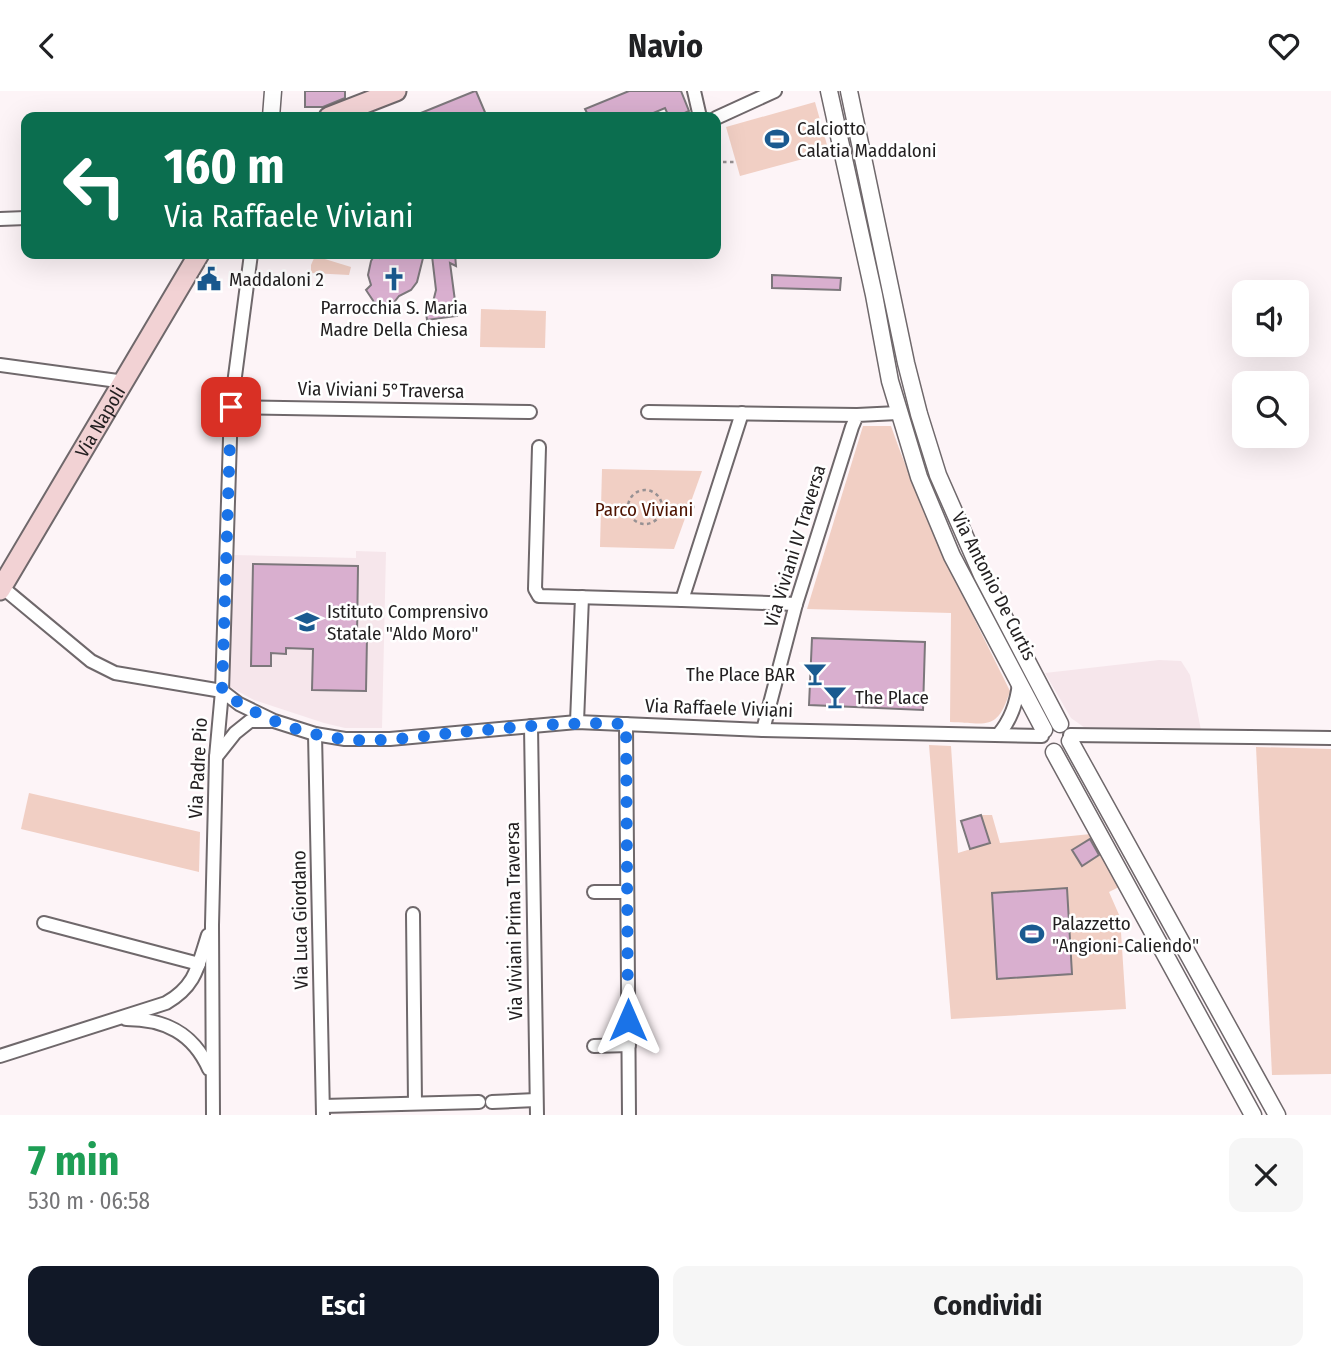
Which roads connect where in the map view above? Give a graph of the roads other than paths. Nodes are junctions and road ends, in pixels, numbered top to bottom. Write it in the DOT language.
graph roads {
  1 [pos="273,91"];
  2 [pos="396,91"];
  3 [pos="694,91"];
  4 [pos="775,91"];
  5 [pos="829,91"];
  6 [pos="849,91"];
  7 [pos="271,112"];
  8 [pos="342,112"];
  9 [pos="699,112"];
  10 [pos="721,116"];
  11 [pos="21,218"];
  12 [pos="0,219"];
  13 [pos="196,259"];
  14 [pos="250,259"];
  15 [pos="891,292"];
  16 [pos="874,295"];
  17 [pos="0,365"];
  18 [pos="125,382"];
  19 [pos="231,407"];
  20 [pos="530,412"];
  21 [pos="648,412"];
  22 [pos="742,413"];
  23 [pos="898,413"];
  24 [pos="857,415"];
  25 [pos="539,447"];
  26 [pos="1,588"];
  27 [pos="582,597"];
  28 [pos="682,600"];
  29 [pos="796,604"];
  30 [pos="1019,683"];
  31 [pos="222,691"];
  32 [pos="274,721"];
  33 [pos="578,722"];
  34 [pos="626,724"];
  35 [pos="531,726"];
  36 [pos="764,730"];
  37 [pos="1043,733"];
  38 [pos="1067,733"];
  39 [pos="315,734"];
  40 [pos="998,735"];
  41 [pos="1331,738"];
  42 [pos="1054,751"];
  43 [pos="216,757"];
  44 [pos="594,892"];
  45 [pos="627,892"];
  46 [pos="413,914"];
  47 [pos="44,923"];
  48 [pos="212,925"];
  49 [pos="199,964"];
  50 [pos="118,1019"];
  51 [pos="629,1045"];
  52 [pos="594,1046"];
  53 [pos="0,1056"];
  54 [pos="212,1076"];
  55 [pos="536,1100"];
  56 [pos="415,1103"];
  57 [pos="323,1110"];
  58 [pos="213,1115"];
  59 [pos="537,1115"];
  60 [pos="629,1115"];
  61 [pos="1253,1115"];
  62 [pos="1277,1115"];
  1 -- 7 [label="street"];
  2 -- 8 [label="main road"];
  3 -- 9 [label="street"];
  4 -- 10 [label="street"];
  5 -- 16 [label="street, Via Antonio De Curtis"];
  6 -- 15 [label="street, Via Antonio De Curtis"];
  11 -- 12 [label="street"];
  13 -- 18 [label="main road, Via Napoli"];
  14 -- 19 [label="street, Via Padre Pio"];
  15 -- 16 [label="street"];
  15 -- 38 [label="street, Via Antonio De Curtis"];
  16 -- 23 [label="street, Via Antonio De Curtis"];
  17 -- 18 [label="street"];
  18 -- 26 [label="main road, Via Napoli"];
  19 -- 20 [label="street, Via Viviani 5°Traversa"];
  19 -- 31 [label="street, Via Padre Pio"];
  21 -- 22 [label="street"];
  22 -- 24 [label="street"];
  22 -- 28 [label="street"];
  23 -- 24 [label="street"];
  23 -- 30 [label="street, Via Antonio De Curtis"];
  24 -- 29 [label="street, Via Viviani IV Traversa"];
  25 -- 27 [label="street"];
  26 -- 31 [label="street, Via Raffaele Viviani"];
  27 -- 28 [label="street"];
  27 -- 33 [label="street"];
  28 -- 29 [label="street"];
  29 -- 36 [label="street, Via Viviani IV Traversa"];
  30 -- 37 [label="street, Via Antonio De Curtis"];
  30 -- 40 [label="street"];
  31 -- 32 [label="street, Via Raffaele Viviani"];
  31 -- 43 [label="street, Via Padre Pio"];
  32 -- 39 [label="street, Via Raffaele Viviani"];
  32 -- 43 [label="street, Via Raffaele Viviani"];
  33 -- 34 [label="street, Via Raffaele Viviani"];
  33 -- 35 [label="street, Via Raffaele Viviani"];
  34 -- 36 [label="street, Via Raffaele Viviani"];
  34 -- 45 [label="street"];
  35 -- 39 [label="street, Via Raffaele Viviani"];
  35 -- 55 [label="street, Via Viviani Prima Traversa"];
  36 -- 40 [label="street, Via Raffaele Viviani"];
  37 -- 38 [label="street"];
  37 -- 40 [label="street, Via Raffaele Viviani"];
  37 -- 42 [label="street, Via Antonio De Curtis"];
  38 -- 41 [label="street"];
  38 -- 42 [label="street"];
  38 -- 62 [label="street, Via Antonio De Curtis"];
  39 -- 57 [label="street, Via Luca Giordano"];
  42 -- 61 [label="street, Via Antonio De Curtis"];
  43 -- 48 [label="street, Via Padre Pio"];
  44 -- 45 [label="street"];
  45 -- 51 [label="street"];
  46 -- 56 [label="street"];
  47 -- 49 [label="street"];
  48 -- 49 [label="street"];
  48 -- 54 [label="street, Via Padre Pio"];
  49 -- 50 [label="street"];
  50 -- 53 [label="street"];
  50 -- 54 [label="street"];
  51 -- 52 [label="street"];
  51 -- 60 [label="street"];
  54 -- 58 [label="street, Via Padre Pio"];
  55 -- 56 [label="street, Via Luca Giordano"];
  55 -- 59 [label="street, Via Viviani Prima Traversa"];
  56 -- 57 [label="street, Via Luca Giordano"];
}
